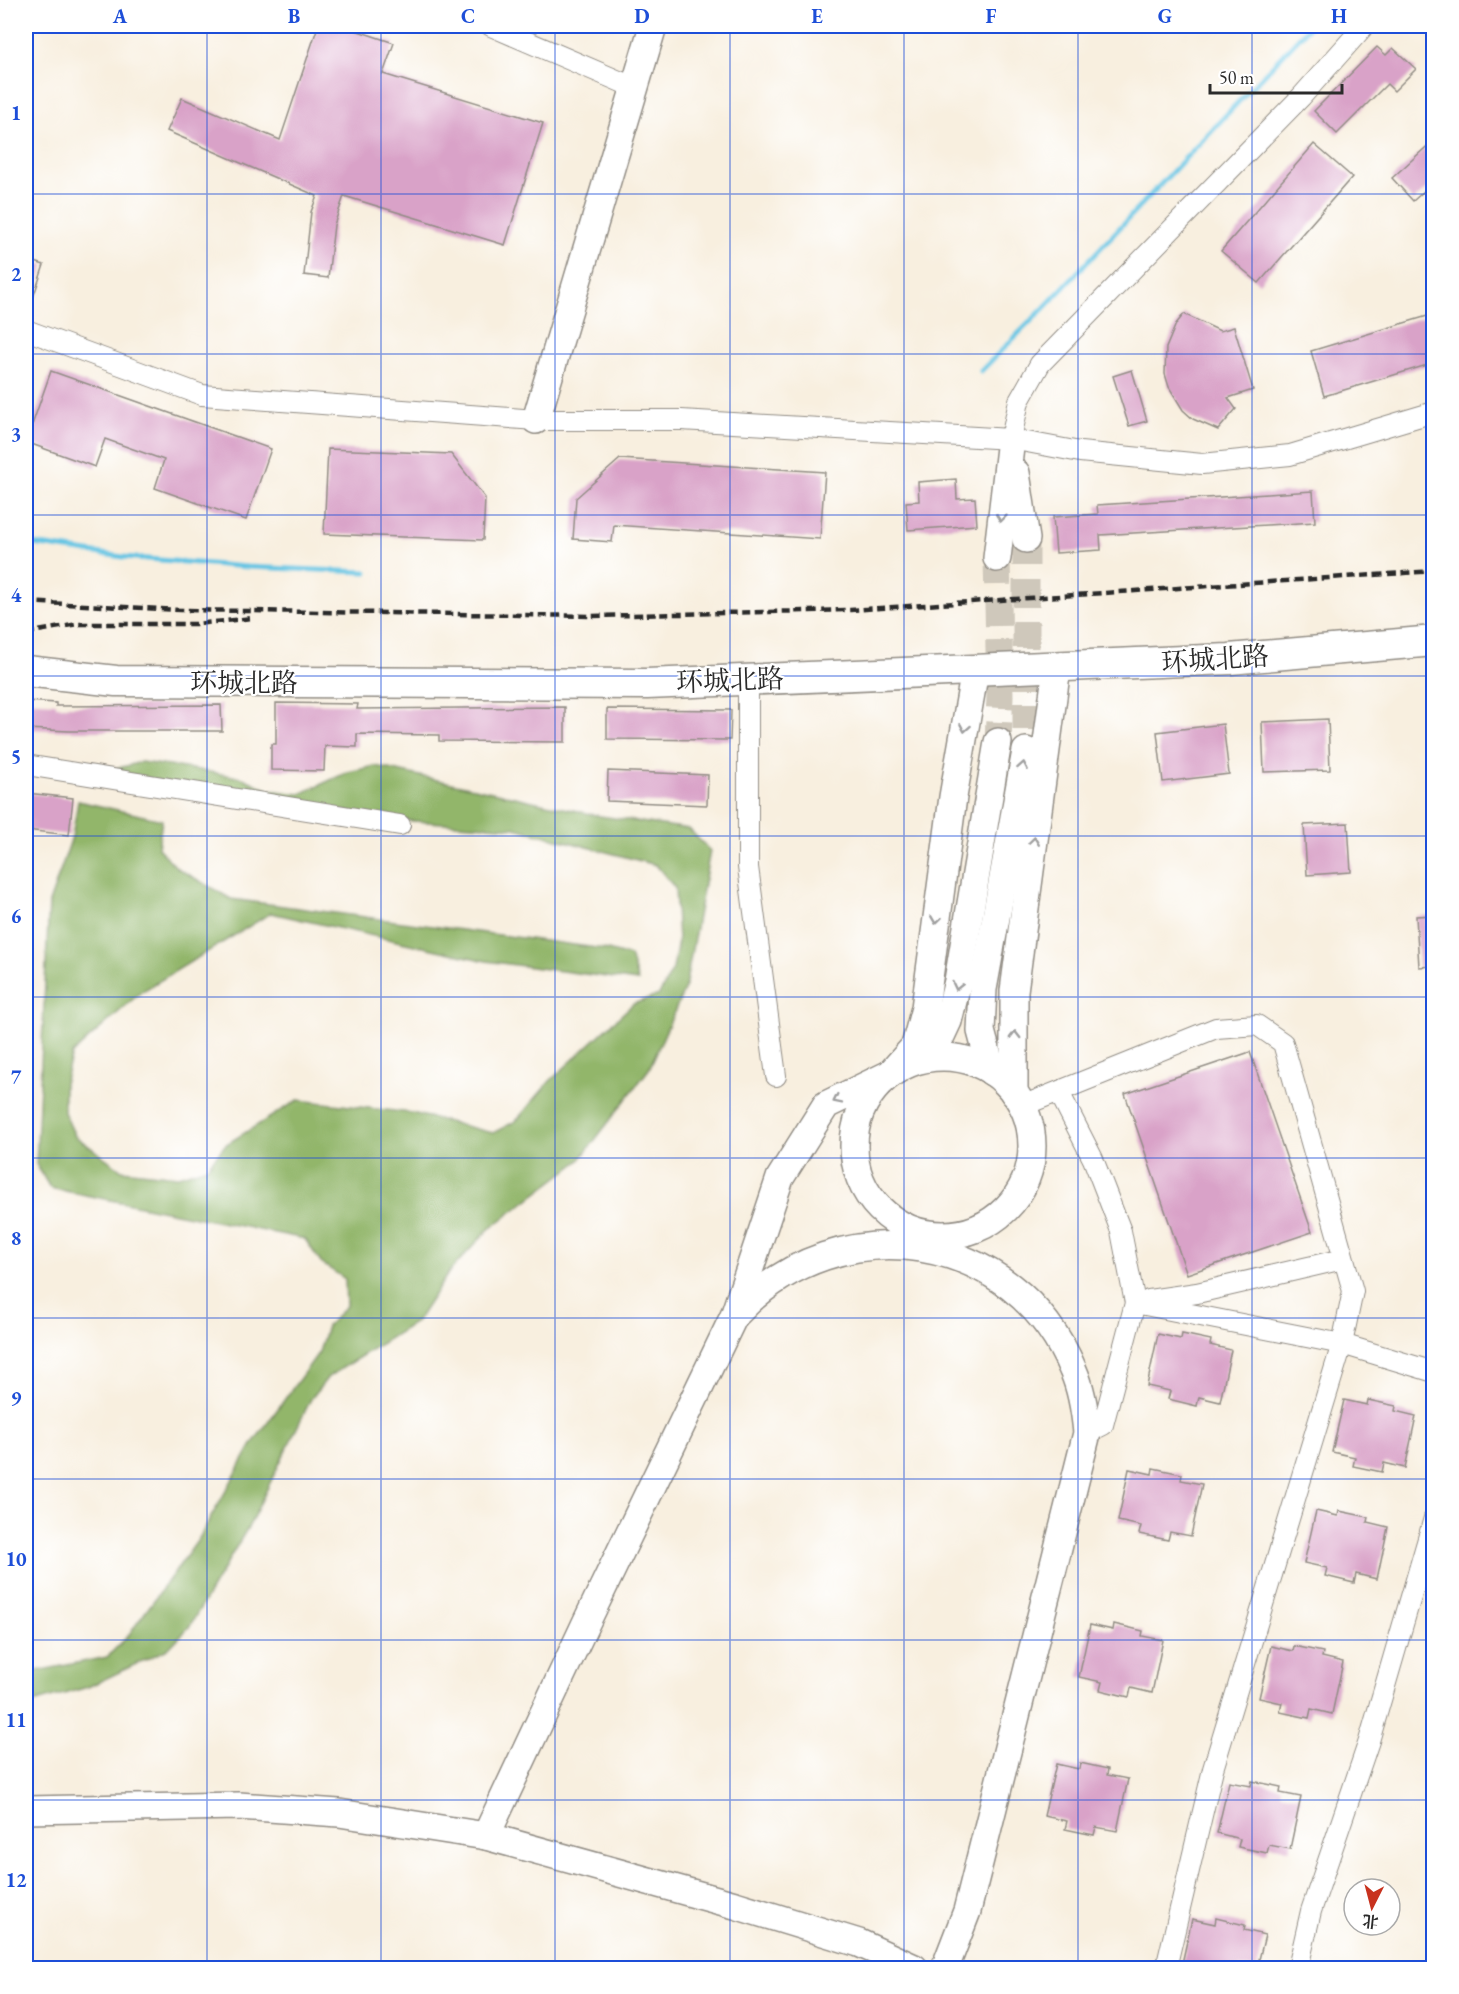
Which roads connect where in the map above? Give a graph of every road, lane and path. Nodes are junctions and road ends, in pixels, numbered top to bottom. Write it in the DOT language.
graph roads {
  1 [pos="491,26"];
  2 [pos="653,26"];
  3 [pos="1364,26"];
  4 [pos="633,87"];
  5 [pos="26,330"];
  6 [pos="1434,412"];
  7 [pos="536,420"];
  8 [pos="1011,439"];
  9 [pos="1026,539"];
  10 [pos="997,558"];
  11 [pos="1434,641"];
  12 [pos="1058,667"];
  13 [pos="975,670"];
  14 [pos="26,671"];
  15 [pos="748,680"];
  16 [pos="998,742"];
  17 [pos="1026,751"];
  18 [pos="26,765"];
  19 [pos="400,825"];
  20 [pos="917,1060"];
  21 [pos="992,1072"];
  22 [pos="890,1074"];
  23 [pos="776,1076"];
  24 [pos="1059,1092"];
  25 [pos="1018,1100"];
  26 [pos="881,1210"];
  27 [pos="968,1231"];
  28 [pos="921,1248"];
  29 [pos="1343,1259"];
  30 [pos="1135,1303"];
  31 [pos="734,1316"];
  32 [pos="1342,1344"];
  33 [pos="1434,1372"];
  34 [pos="1087,1433"];
  35 [pos="1434,1518"];
  36 [pos="26,1810"];
  37 [pos="486,1836"];
  38 [pos="914,1968"];
  39 [pos="945,1968"];
  40 [pos="1166,1968"];
  41 [pos="1298,1968"];
  1 -- 4 [label="street"];
  2 -- 4 [label="street"];
  3 -- 8 [label="street"];
  4 -- 7 [label="street"];
  5 -- 7 [label="street"];
  6 -- 8 [label="street"];
  7 -- 8 [label="street"];
  8 -- 9 [label="street"];
  8 -- 10 [label="street, one-way"];
  11 -- 12 [label="main road, 环城北路"];
  12 -- 13 [label="main road, 环城北路"];
  25 -- 12 [label="street, one-way"];
  13 -- 15 [label="main road, 环城北路"];
  13 -- 22 [label="street, one-way"];
  14 -- 15 [label="main road, 环城北路"];
  15 -- 23 [label="street"];
  16 -- 20 [label="street, one-way"];
  21 -- 17 [label="street, one-way"];
  18 -- 19 [label="street"];
  20 -- 21 [label="street"];
  20 -- 22 [label="street"];
  21 -- 25 [label="street"];
  22 -- 26 [label="street"];
  22 -- 31 [label="street, one-way"];
  24 -- 25 [label="street"];
  24 -- 29 [label="street"];
  24 -- 30 [label="street"];
  25 -- 27 [label="street"];
  26 -- 27 [label="street"];
  26 -- 28 [label="street"];
  27 -- 28 [label="street"];
  28 -- 31 [label="street"];
  28 -- 34 [label="street"];
  29 -- 30 [label="street"];
  29 -- 32 [label="street"];
  30 -- 32 [label="street"];
  30 -- 34 [label="street"];
  31 -- 37 [label="street"];
  32 -- 33 [label="street"];
  32 -- 40 [label="street"];
  34 -- 39 [label="street"];
  35 -- 41 [label="street"];
  36 -- 37 [label="street"];
  37 -- 38 [label="street"];
}
